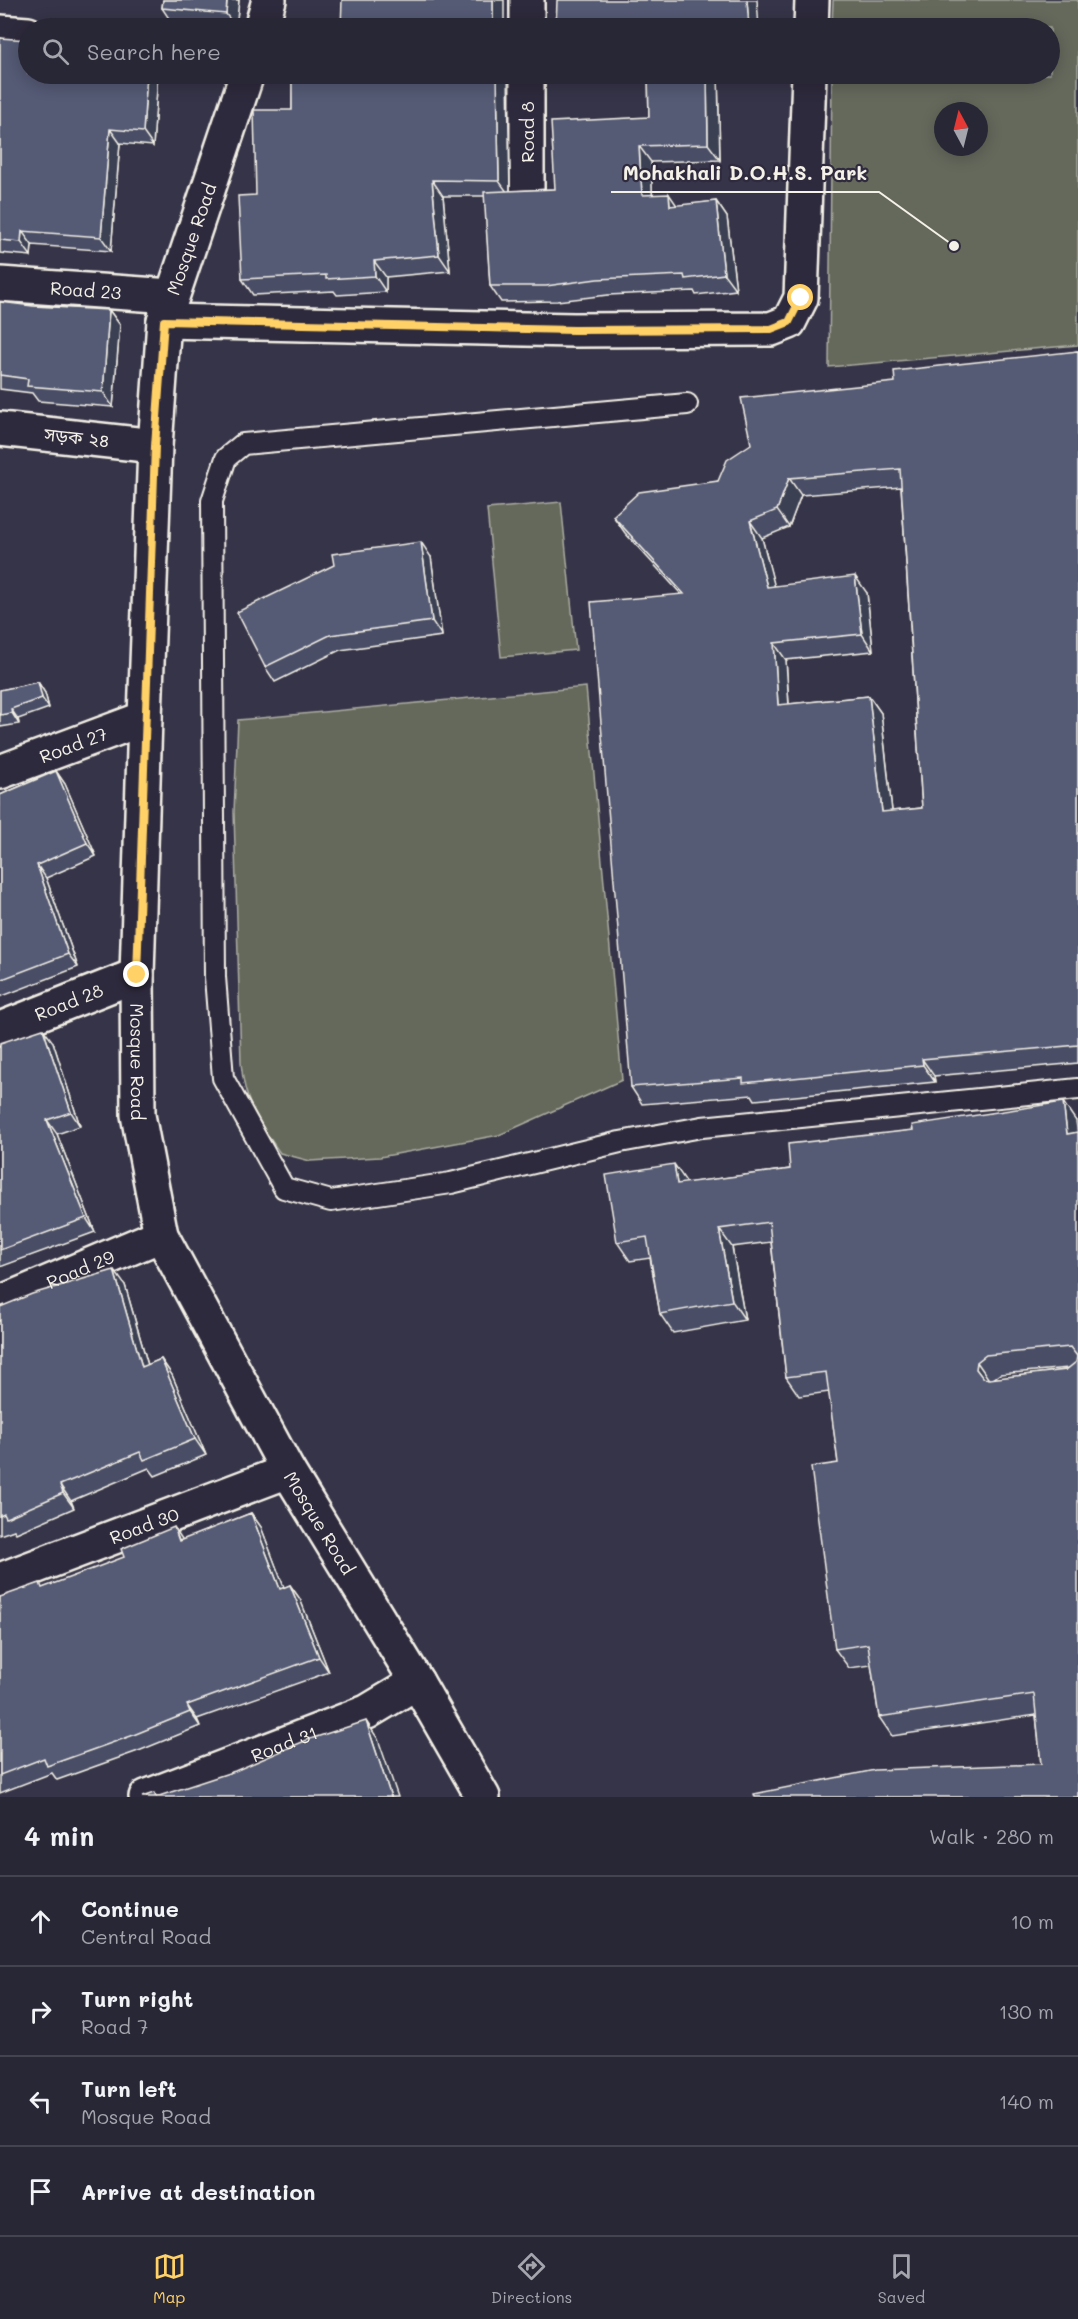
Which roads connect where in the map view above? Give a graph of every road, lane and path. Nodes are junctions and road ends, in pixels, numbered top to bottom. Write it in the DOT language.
graph roads {
  1 [pos="269,0"];
  2 [pos="527,0"];
  3 [pos="812,0"];
  4 [pos="264,18"];
  5 [pos="527,18"];
  6 [pos="811,18"];
  7 [pos="0,32"];
  8 [pos="18,33"];
  9 [pos="244,84"];
  10 [pos="527,84"];
  11 [pos="809,84"];
  12 [pos="527,190"];
  13 [pos="0,284"];
  14 [pos="167,309"];
  15 [pos="687,404"];
  16 [pos="0,429"];
  17 [pos="155,446"];
  18 [pos="145,718"];
  19 [pos="0,772"];
  20 [pos="137,975"];
  21 [pos="0,1029"];
  22 [pos="1078,1089"];
  23 [pos="161,1235"];
  24 [pos="0,1303"];
  25 [pos="288,1471"];
  26 [pos="0,1580"];
  27 [pos="417,1682"];
  28 [pos="146,1797"];
  29 [pos="483,1797"];
  1 -- 4 [label="street"];
  2 -- 5 [label="street"];
  3 -- 6 [label="street"];
  7 -- 8 [label="street"];
  9 -- 14 [label="street, Mosque Road"];
  10 -- 12 [label="street, Road 8"];
  11 -- 14 [label="street, Road 23"];
  13 -- 14 [label="street, Road 23"];
  14 -- 17 [label="street, Mosque Road"];
  15 -- 22 [label="lane"];
  16 -- 17 [label="street, সড়ক ২৪"];
  17 -- 18 [label="street, Mosque Road"];
  18 -- 19 [label="street, Road 27"];
  18 -- 20 [label="street, Mosque Road"];
  20 -- 21 [label="street, Road 28"];
  20 -- 23 [label="street, Mosque Road"];
  23 -- 24 [label="street, Road 29"];
  23 -- 25 [label="street, Mosque Road"];
  25 -- 26 [label="street, Road 30"];
  25 -- 27 [label="street, Mosque Road"];
  27 -- 28 [label="street, Road 31"];
  27 -- 29 [label="street, Mosque Road"];
}
